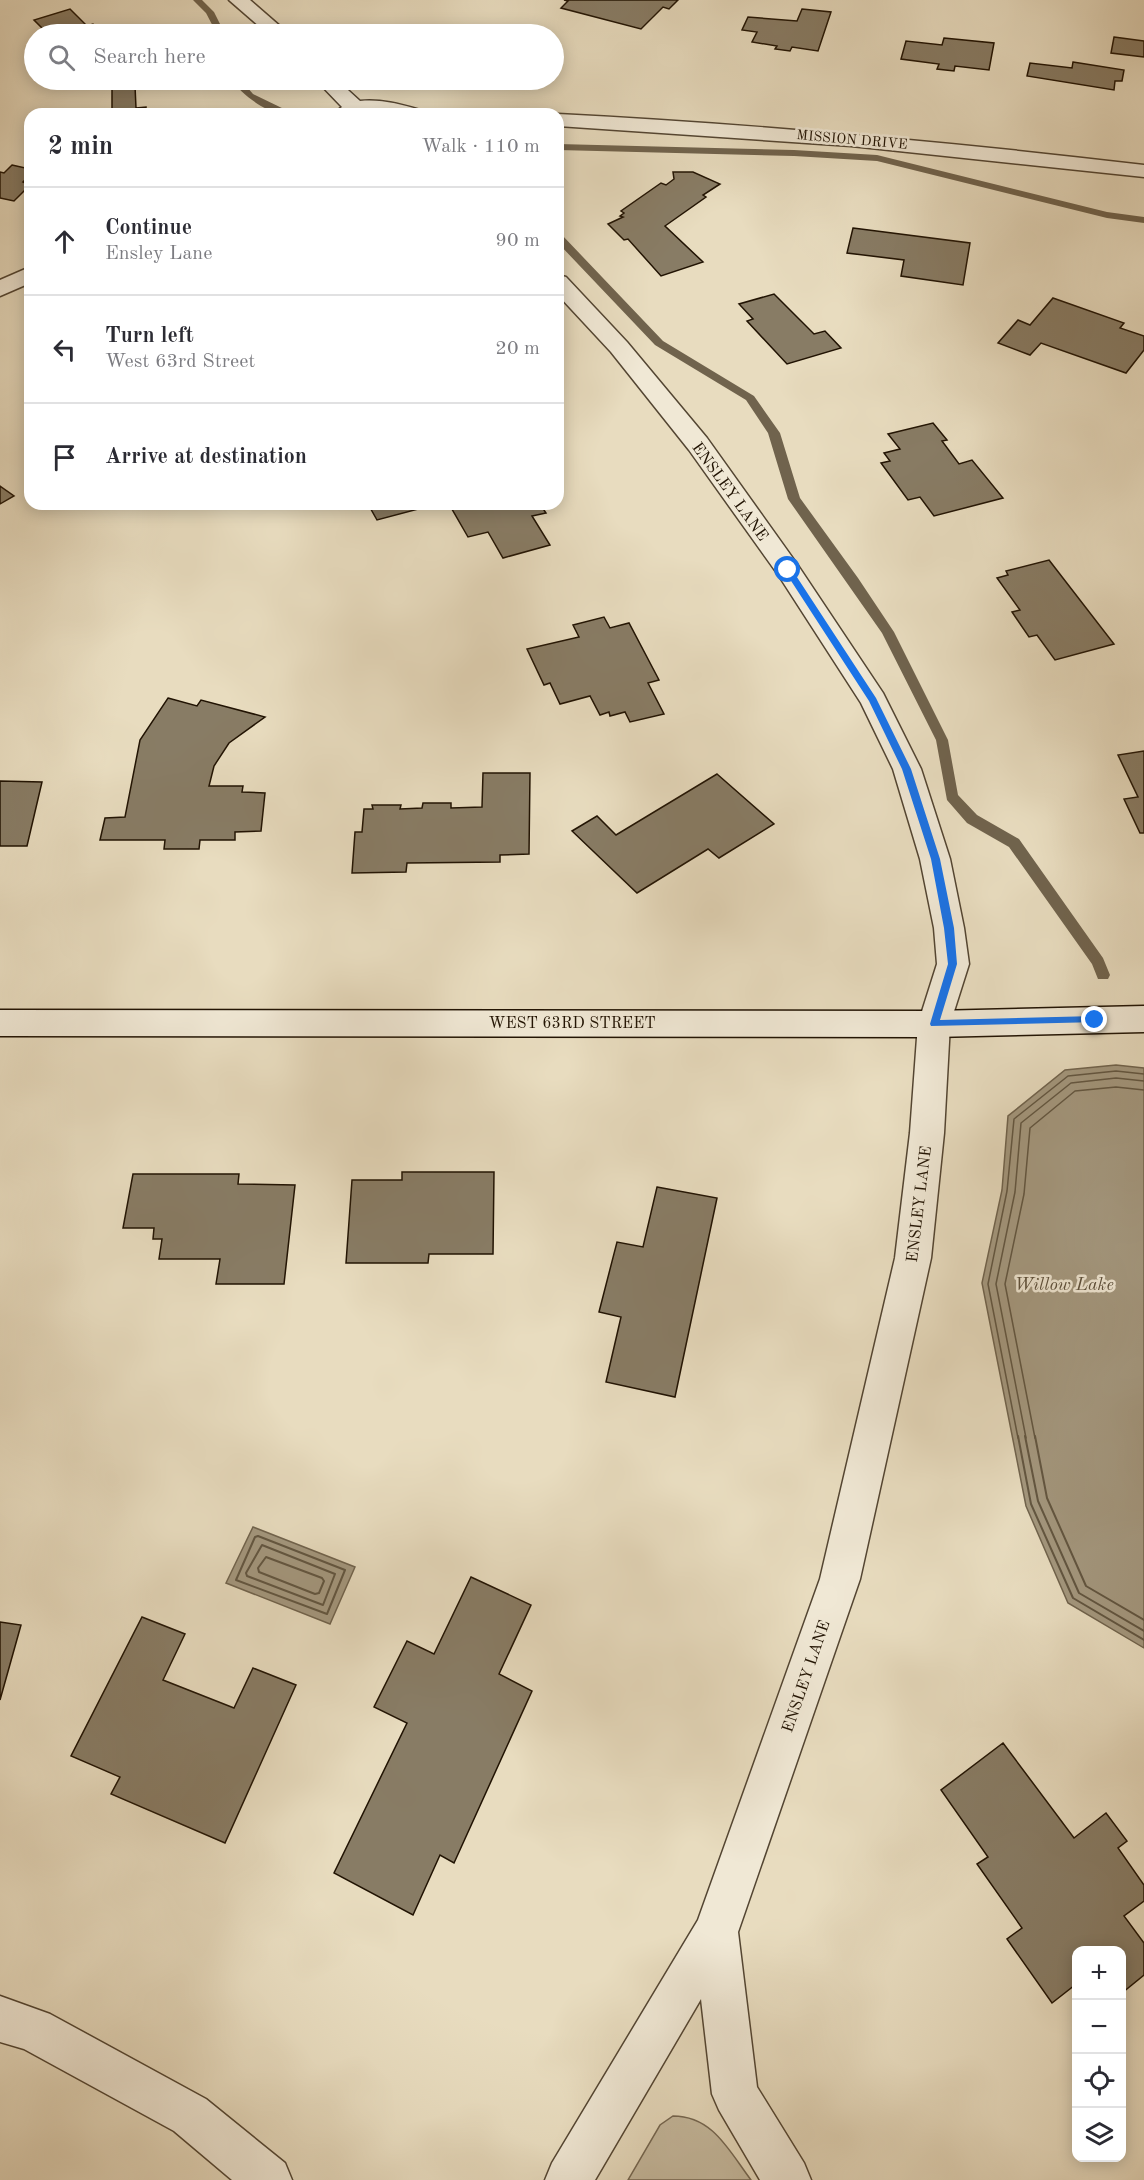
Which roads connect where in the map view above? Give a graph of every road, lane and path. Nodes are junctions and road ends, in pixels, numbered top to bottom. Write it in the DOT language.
graph roads {
  1 [pos="238,0"];
  2 [pos="267,24"];
  3 [pos="333,90"];
  4 [pos="347,108"];
  5 [pos="564,120"];
  6 [pos="1144,171"];
  7 [pos="24,277"];
  8 [pos="564,288"];
  9 [pos="0,289"];
  10 [pos="1144,1019"];
  11 [pos="0,1023"];
  12 [pos="934,1024"];
  13 [pos="716,1932"];
  14 [pos="0,2019"];
  15 [pos="268,2180"];
  16 [pos="569,2180"];
  17 [pos="787,2180"];
  1 -- 2 [label="street"];
  3 -- 4 [label="street"];
  5 -- 6 [label="street, MISSION DRIVE"];
  7 -- 9 [label="street"];
  8 -- 12 [label="street, ENSLEY LANE"];
  10 -- 12 [label="street, WEST 63RD STREET"];
  11 -- 12 [label="street, WEST 63RD STREET"];
  12 -- 13 [label="street, ENSLEY LANE"];
  13 -- 16 [label="street, ENSLEY LANE"];
  13 -- 17 [label="street"];
  14 -- 15 [label="street"];
}
